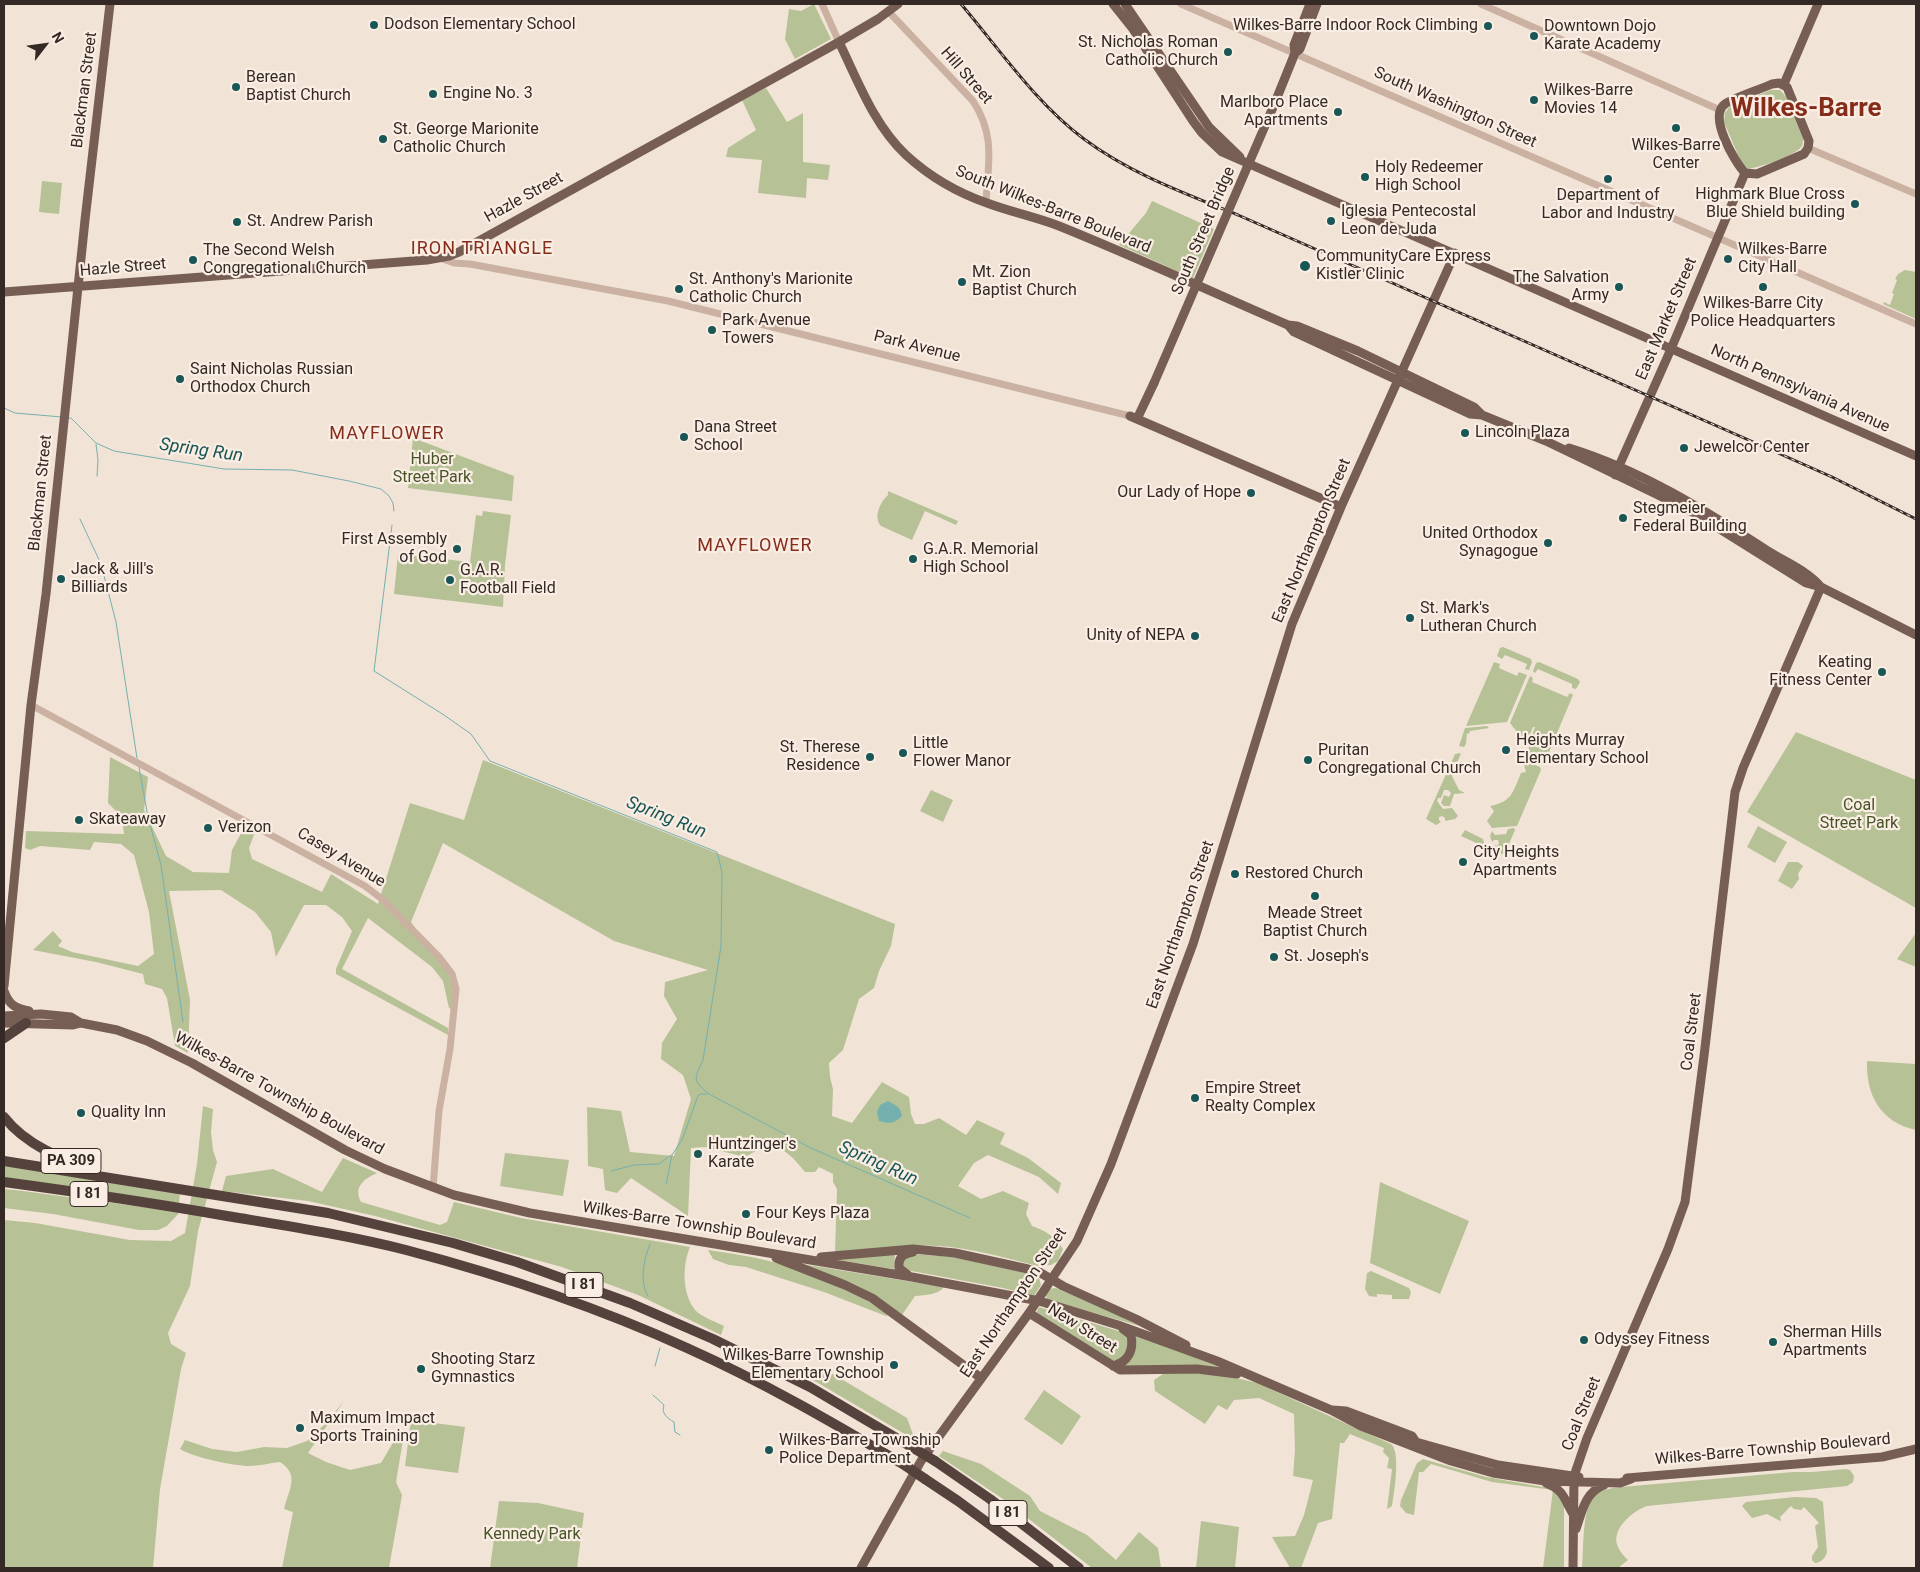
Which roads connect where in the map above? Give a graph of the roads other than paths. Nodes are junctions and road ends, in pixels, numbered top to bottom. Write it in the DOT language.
graph roads {
  1 [pos="110,4"];
  2 [pos="822,4"];
  3 [pos="898,4"];
  4 [pos="1112,4"];
  5 [pos="1125,4"];
  6 [pos="1181,4"];
  7 [pos="1310,4"];
  8 [pos="1317,4"];
  9 [pos="1481,4"];
  10 [pos="1818,4"];
  11 [pos="889,12"];
  12 [pos="839,42"];
  13 [pos="1295,53"];
  14 [pos="1784,84"];
  15 [pos="1720,110"];
  16 [pos="1808,148"];
  17 [pos="1242,159"];
  18 [pos="1745,172"];
  19 [pos="1916,194"];
  20 [pos="986,203"];
  21 [pos="1717,238"];
  22 [pos="457,253"];
  23 [pos="1455,253"];
  24 [pos="440,258"];
  25 [pos="470,264"];
  26 [pos="79,287"];
  27 [pos="4,292"];
  28 [pos="1916,324"];
  29 [pos="1672,349"];
  30 [pos="1400,377"];
  31 [pos="1134,418"];
  32 [pos="1916,456"];
  33 [pos="1617,471"];
  34 [pos="1341,507"];
  35 [pos="1822,587"];
  36 [pos="1916,635"];
  37 [pos="32,705"];
  38 [pos="4,986"];
  39 [pos="4,991"];
  40 [pos="41,1014"];
  41 [pos="4,1016"];
  42 [pos="4,1023"];
  43 [pos="26,1023"];
  44 [pos="81,1023"];
  45 [pos="4,1038"];
  46 [pos="4,1117"];
  47 [pos="4,1161"];
  48 [pos="4,1182"];
  49 [pos="150,1184"];
  50 [pos="433,1188"];
  51 [pos="920,1250"];
  52 [pos="763,1252"];
  53 [pos="809,1259"];
  54 [pos="912,1277"];
  55 [pos="1050,1279"];
  56 [pos="1029,1313"];
  57 [pos="1118,1325"];
  58 [pos="1217,1361"];
  59 [pos="1116,1368"];
  60 [pos="981,1378"];
  61 [pos="1263,1382"];
  62 [pos="1331,1410"];
  63 [pos="1916,1449"];
  64 [pos="1632,1479"];
  65 [pos="1537,1480"];
  66 [pos="1574,1480"];
  67 [pos="1608,1483"];
  68 [pos="1574,1515"];
  69 [pos="1573,1539"];
  70 [pos="861,1568"];
  71 [pos="1048,1568"];
  72 [pos="1079,1568"];
  73 [pos="1573,1568"];
  1 -- 26 [label="main road, Blackman Street"];
  2 -- 12 [label="street"];
  3 -- 11 [label="main road, Hazle Street"];
  4 -- 17 [label="main road, North Pennsylvania Avenue"];
  5 -- 17 [label="main road"];
  6 -- 13 [label="street, South Washington Street"];
  7 -- 13 [label="main road"];
  8 -- 13 [label="main road"];
  9 -- 15 [label="street"];
  10 -- 14 [label="main road"];
  11 -- 12 [label="main road, Hazle Street"];
  11 -- 20 [label="street, Hill Street"];
  12 -- 20 [label="main road, South Wilkes-Barre Boulevard"];
  12 -- 22 [label="main road, Hazle Street"];
  13 -- 21 [label="street, South Washington Street"];
  13 -- 31 [label="main road, South Street Bridge, bridge"];
  14 -- 15 [label="main road"];
  14 -- 16 [label="main road"];
  15 -- 18 [label="main road"];
  16 -- 18 [label="main road"];
  16 -- 19 [label="street"];
  17 -- 23 [label="main road, North Pennsylvania Avenue"];
  18 -- 21 [label="main road, East Market Street"];
  20 -- 30 [label="main road, South Wilkes-Barre Boulevard"];
  21 -- 28 [label="street, South Washington Street"];
  21 -- 29 [label="main road, East Market Street"];
  22 -- 24 [label="main road, Hazle Street"];
  22 -- 25 [label="street"];
  23 -- 29 [label="main road, North Pennsylvania Avenue"];
  23 -- 30 [label="main road, East Northampton Street"];
  24 -- 25 [label="street, Park Avenue"];
  24 -- 26 [label="main road, Hazle Street"];
  25 -- 31 [label="street, Park Avenue"];
  26 -- 27 [label="main road, Hazle Street"];
  26 -- 37 [label="main road, Blackman Street"];
  29 -- 32 [label="main road, North Pennsylvania Avenue"];
  29 -- 33 [label="main road, East Market Street"];
  30 -- 33 [label="main road, South Wilkes-Barre Boulevard"];
  30 -- 34 [label="main road, East Northampton Street"];
  31 -- 34 [label="main road, Park Avenue"];
  33 -- 35 [label="main road, South Wilkes-Barre Boulevard"];
  34 -- 55 [label="main road, East Northampton Street"];
  35 -- 36 [label="main road, South Wilkes-Barre Boulevard"];
  35 -- 66 [label="main road, Coal Street"];
  37 -- 38 [label="main road, Blackman Street"];
  37 -- 50 [label="street, Casey Avenue"];
  39 -- 40 [label="main road"];
  40 -- 41 [label="main road, Wilkes-Barre Township Boulevard"];
  40 -- 44 [label="main road, Wilkes-Barre Township Boulevard"];
  42 -- 43 [label="main road, Wilkes-Barre Township Boulevard"];
  43 -- 44 [label="main road, Wilkes-Barre Township Boulevard"];
  43 -- 45 [label="highway"];
  44 -- 50 [label="main road, Wilkes-Barre Township Boulevard"];
  46 -- 49 [label="highway, PA 309"];
  47 -- 49 [label="highway, I 81"];
  48 -- 71 [label="highway, I 81, bridge"];
  49 -- 72 [label="highway, I 81, bridge"];
  50 -- 52 [label="main road, Wilkes-Barre Township Boulevard"];
  51 -- 53 [label="main road"];
  51 -- 54 [label="main road"];
  51 -- 55 [label="main road"];
  52 -- 53 [label="main road, Wilkes-Barre Township Boulevard"];
  52 -- 60 [label="main road"];
  53 -- 54 [label="main road, Wilkes-Barre Township Boulevard"];
  54 -- 57 [label="main road, Wilkes-Barre Township Boulevard, bridge"];
  55 -- 56 [label="main road, East Northampton Street"];
  55 -- 58 [label="main road"];
  56 -- 59 [label="main road, New Street"];
  56 -- 60 [label="main road, East Northampton Street"];
  57 -- 58 [label="main road, Wilkes-Barre Township Boulevard"];
  57 -- 59 [label="main road"];
  58 -- 61 [label="main road, Wilkes-Barre Township Boulevard"];
  59 -- 61 [label="main road"];
  60 -- 70 [label="main road, East Northampton Street"];
  61 -- 62 [label="main road, Wilkes-Barre Township Boulevard"];
  62 -- 65 [label="main road, Wilkes-Barre Township Boulevard"];
  62 -- 66 [label="main road, Wilkes-Barre Township Boulevard"];
  63 -- 64 [label="main road, Wilkes-Barre Township Boulevard"];
  64 -- 66 [label="main road, Wilkes-Barre Township Boulevard"];
  64 -- 67 [label="main road, Wilkes-Barre Township Boulevard"];
  65 -- 66 [label="main road, Wilkes-Barre Township Boulevard"];
  65 -- 68 [label="main road"];
  66 -- 67 [label="main road, Wilkes-Barre Township Boulevard"];
  66 -- 68 [label="main road, Coal Street"];
  67 -- 69 [label="main road"];
  68 -- 69 [label="main road, Coal Street"];
  69 -- 73 [label="main road, Coal Street"];
}
